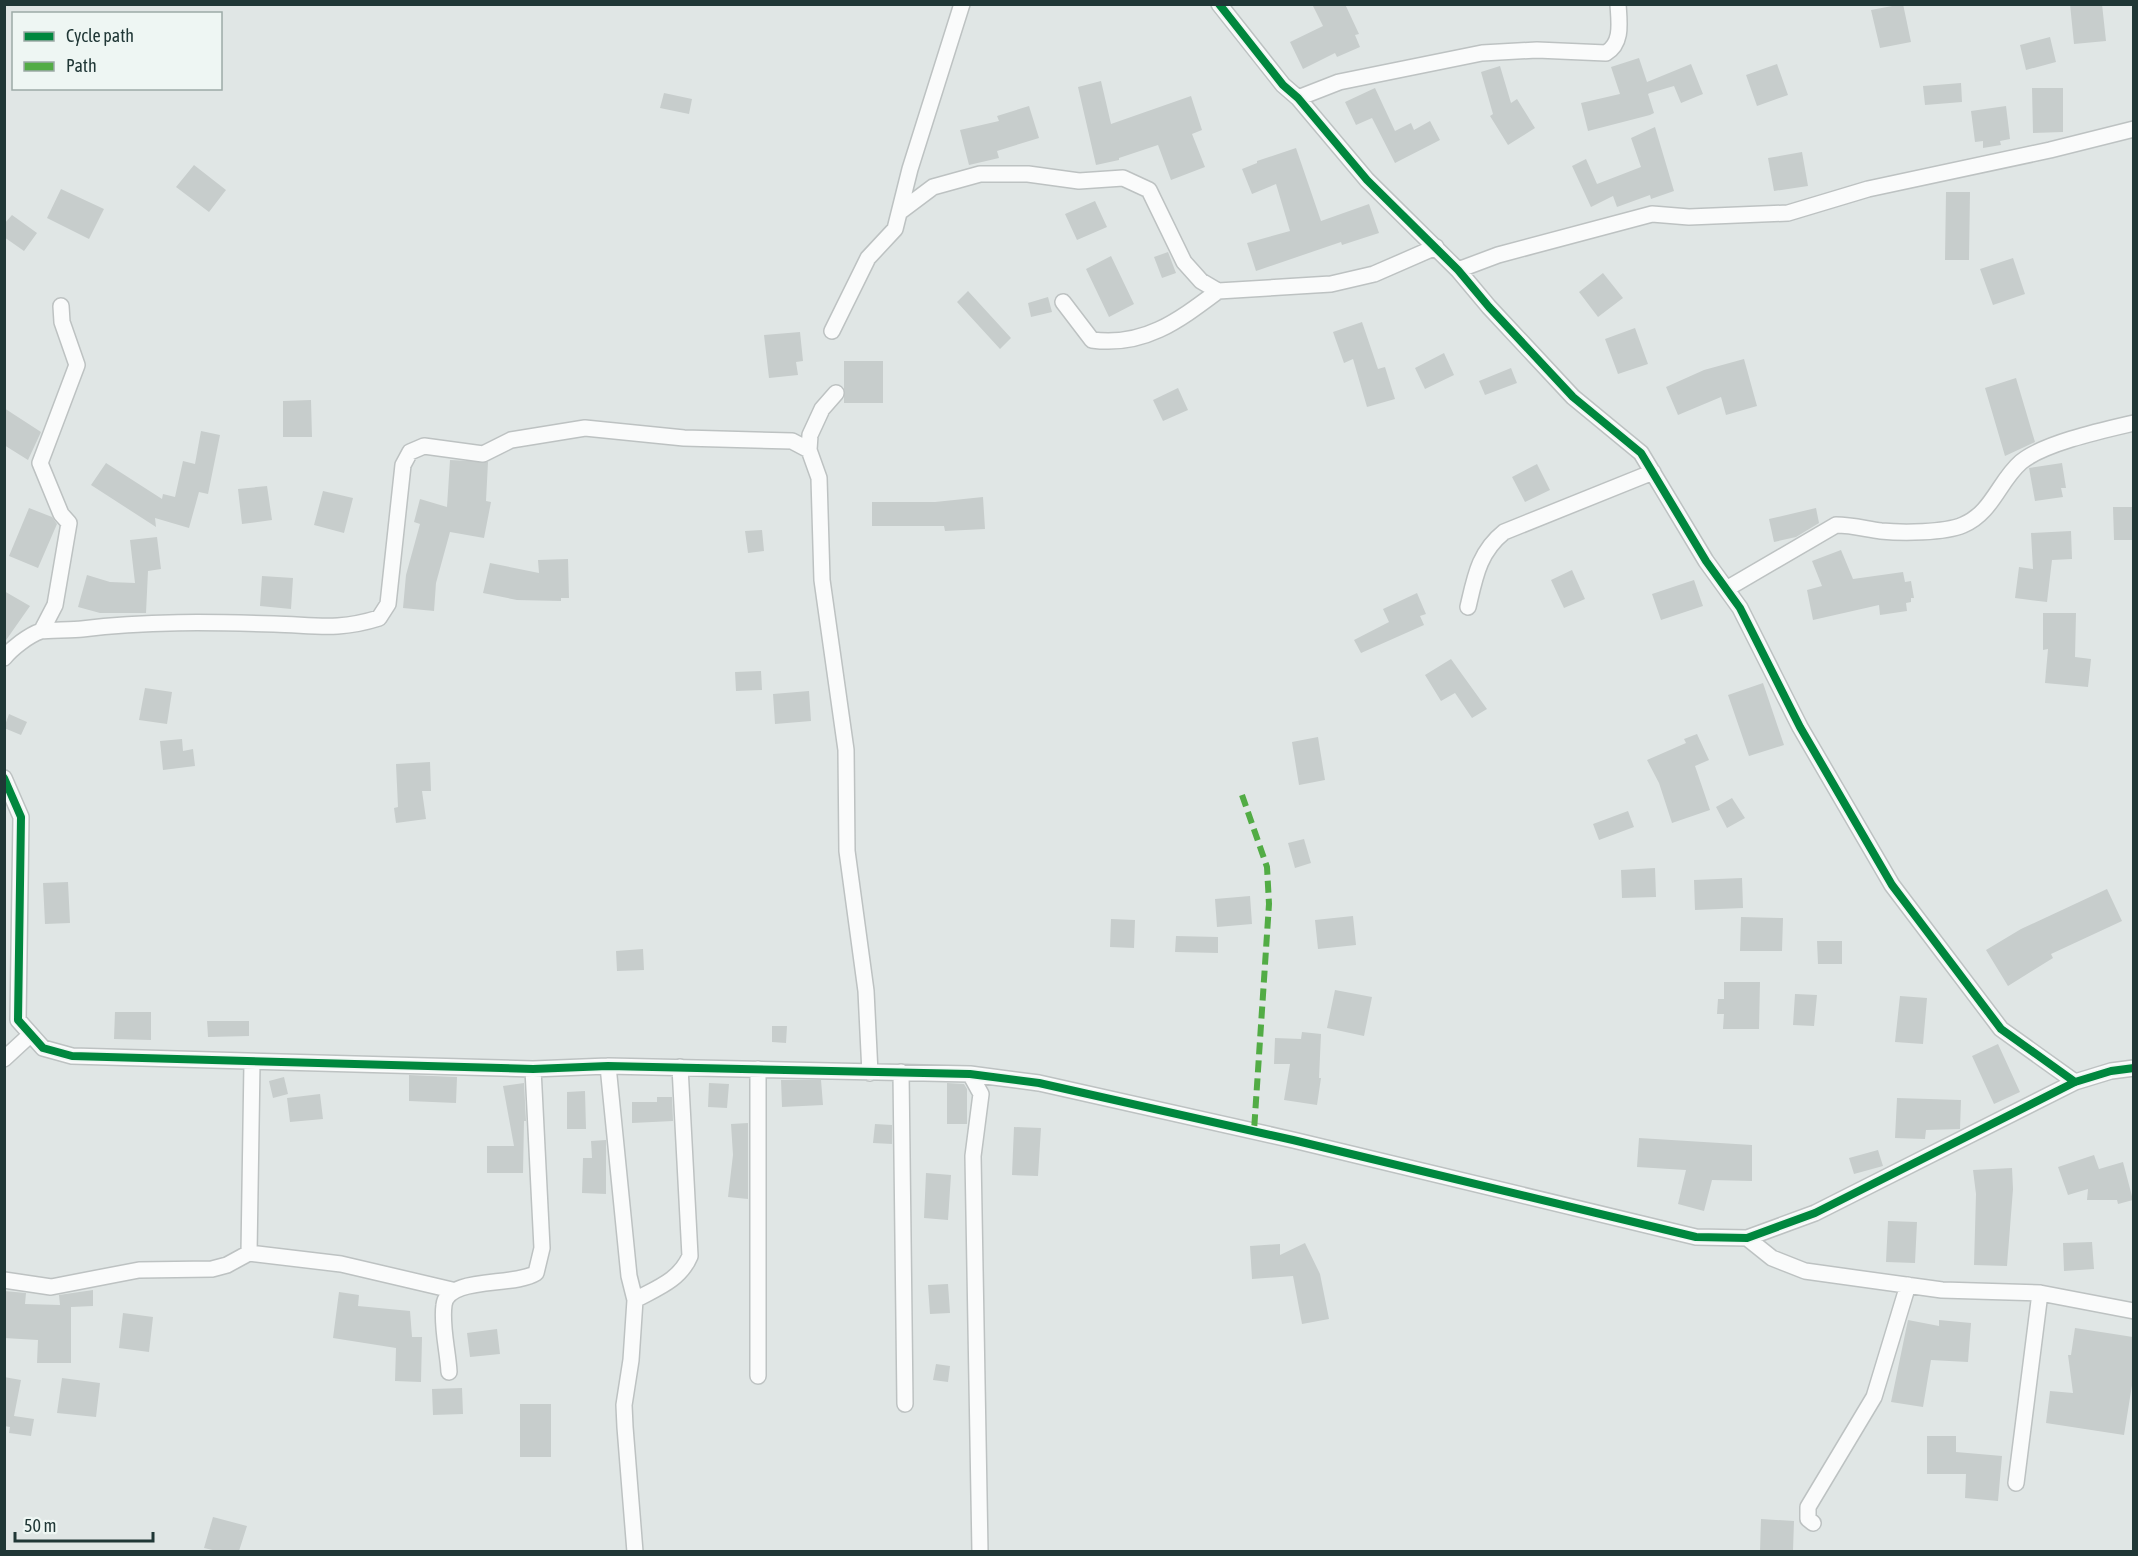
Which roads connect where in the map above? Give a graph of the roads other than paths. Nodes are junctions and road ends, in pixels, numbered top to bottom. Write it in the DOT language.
graph roads {
  1 [pos="962,4"];
  2 [pos="1219,4"];
  3 [pos="1618,4"];
  4 [pos="1298,98"];
  5 [pos="2133,129"];
  6 [pos="901,211"];
  7 [pos="1436,247"];
  8 [pos="1458,270"];
  9 [pos="1218,291"];
  10 [pos="1063,302"];
  11 [pos="61,306"];
  12 [pos="832,331"];
  13 [pos="836,393"];
  14 [pos="2133,423"];
  15 [pos="809,450"];
  16 [pos="1653,472"];
  17 [pos="1728,588"];
  18 [pos="1468,607"];
  19 [pos="42,630"];
  20 [pos="4,658"];
  21 [pos="4,778"];
  22 [pos="30,1035"];
  23 [pos="4,1059"];
  24 [pos="252,1063"];
  25 [pos="608,1066"];
  26 [pos="680,1067"];
  27 [pos="2133,1068"];
  28 [pos="533,1069"];
  29 [pos="758,1069"];
  30 [pos="901,1072"];
  31 [pos="870,1073"];
  32 [pos="970,1074"];
  33 [pos="1003,1078"];
  34 [pos="2075,1082"];
  35 [pos="981,1094"];
  36 [pos="1747,1238"];
  37 [pos="249,1253"];
  38 [pos="4,1280"];
  39 [pos="1908,1285"];
  40 [pos="452,1290"];
  41 [pos="2040,1293"];
  42 [pos="635,1300"];
  43 [pos="2133,1311"];
  44 [pos="449,1372"];
  45 [pos="758,1376"];
  46 [pos="905,1404"];
  47 [pos="2016,1483"];
  48 [pos="1813,1523"];
  49 [pos="635,1551"];
  50 [pos="980,1551"];
  1 -- 6 [label="street"];
  2 -- 4 [label="street"];
  3 -- 4 [label="street"];
  4 -- 7 [label="street"];
  5 -- 8 [label="street"];
  6 -- 9 [label="street"];
  6 -- 12 [label="street"];
  7 -- 8 [label="street"];
  7 -- 9 [label="street"];
  8 -- 16 [label="street"];
  9 -- 10 [label="street"];
  11 -- 19 [label="street"];
  13 -- 15 [label="street"];
  14 -- 17 [label="street"];
  15 -- 19 [label="street"];
  15 -- 31 [label="street"];
  16 -- 17 [label="street"];
  16 -- 18 [label="street"];
  17 -- 34 [label="street"];
  19 -- 20 [label="street"];
  21 -- 22 [label="street"];
  22 -- 23 [label="street"];
  22 -- 24 [label="street"];
  24 -- 28 [label="street"];
  24 -- 37 [label="street"];
  25 -- 26 [label="street"];
  25 -- 28 [label="street"];
  25 -- 42 [label="street"];
  26 -- 29 [label="street"];
  26 -- 42 [label="street"];
  27 -- 34 [label="street"];
  28 -- 40 [label="street"];
  29 -- 31 [label="street"];
  29 -- 45 [label="street"];
  30 -- 31 [label="street"];
  30 -- 32 [label="street"];
  30 -- 46 [label="street"];
  32 -- 33 [label="street"];
  32 -- 35 [label="street"];
  33 -- 35 [label="street"];
  33 -- 36 [label="street"];
  34 -- 36 [label="street"];
  35 -- 50 [label="street"];
  36 -- 39 [label="street"];
  37 -- 38 [label="street"];
  37 -- 40 [label="street"];
  39 -- 41 [label="street"];
  39 -- 48 [label="street"];
  40 -- 44 [label="street"];
  41 -- 43 [label="street"];
  41 -- 47 [label="street"];
  42 -- 49 [label="street"];
}
